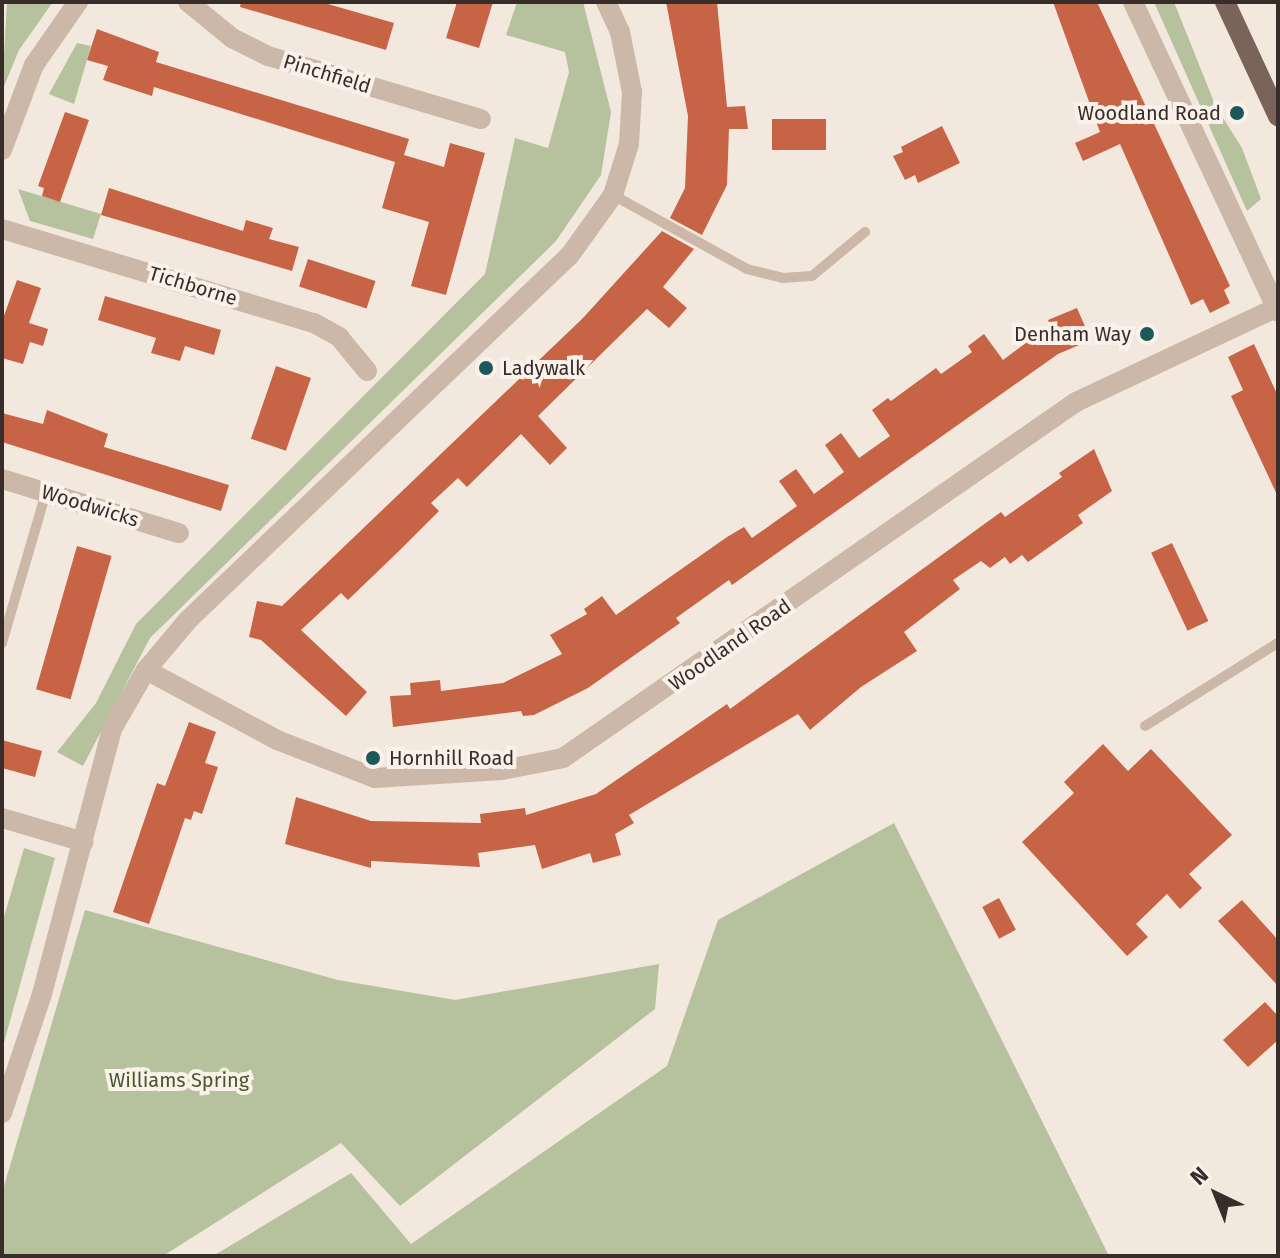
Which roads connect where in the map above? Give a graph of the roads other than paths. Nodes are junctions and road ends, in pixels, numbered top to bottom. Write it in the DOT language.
graph roads {
  1 [pos="78,2"];
  2 [pos="188,2"];
  3 [pos="606,2"];
  4 [pos="1133,2"];
  5 [pos="1225,2"];
  6 [pos="1278,116"];
  7 [pos="481,119"];
  8 [pos="2,149"];
  9 [pos="613,195"];
  10 [pos="2,229"];
  11 [pos="865,232"];
  12 [pos="1278,307"];
  13 [pos="367,371"];
  14 [pos="2,479"];
  15 [pos="46,493"];
  16 [pos="179,533"];
  17 [pos="2,643"];
  18 [pos="1278,643"];
  19 [pos="146,670"];
  20 [pos="1145,726"];
  21 [pos="2,818"];
  22 [pos="84,842"];
  23 [pos="2,1113"];
  1 -- 8 [label="street"];
  2 -- 7 [label="street, Pinchfield"];
  3 -- 9 [label="street"];
  4 -- 12 [label="street"];
  5 -- 6 [label="main road"];
  9 -- 11 [label="lane"];
  9 -- 19 [label="street"];
  10 -- 13 [label="street, Tichborne"];
  12 -- 19 [label="street, Woodland Road"];
  14 -- 15 [label="street, Woodwicks"];
  15 -- 16 [label="street, Woodwicks"];
  15 -- 17 [label="lane"];
  18 -- 20 [label="lane"];
  19 -- 22 [label="street"];
  21 -- 22 [label="street"];
  22 -- 23 [label="street"];
}
